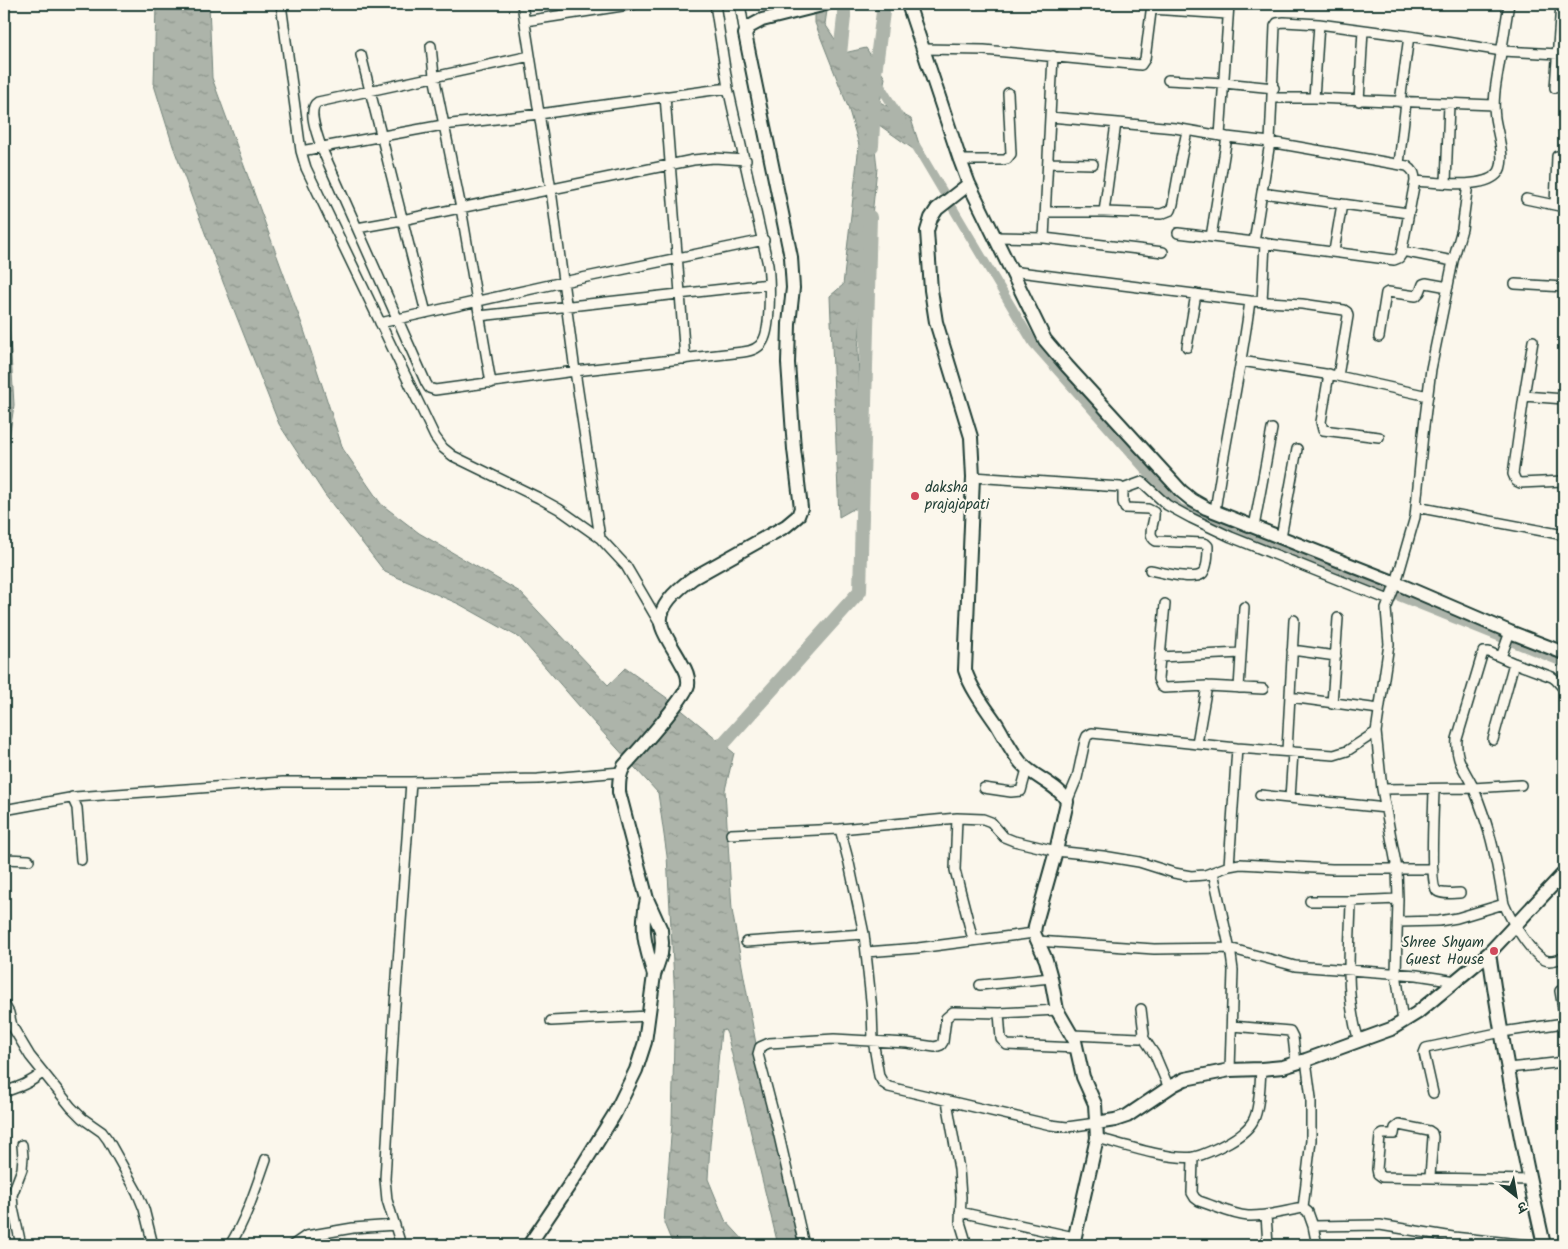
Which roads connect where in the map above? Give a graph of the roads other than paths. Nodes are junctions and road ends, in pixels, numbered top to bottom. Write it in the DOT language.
graph roads {
  1 [pos="281,4"];
  2 [pos="522,4"];
  3 [pos="635,4"];
  4 [pos="715,4"];
  5 [pos="740,4"];
  6 [pos="826,4"];
  7 [pos="908,4"];
  8 [pos="1229,4"];
  9 [pos="1509,4"];
  10 [pos="1561,4"];
  11 [pos="1151,6"];
  12 [pos="1201,8"];
  13 [pos="1228,14"];
  14 [pos="525,21"];
  15 [pos="1319,24"];
  16 [pos="1364,30"];
  17 [pos="745,34"];
  18 [pos="1409,36"];
  19 [pos="431,46"];
  20 [pos="923,49"];
  21 [pos="1502,51"];
  22 [pos="1558,54"];
  23 [pos="361,55"];
  24 [pos="530,56"];
  25 [pos="1053,56"];
  26 [pos="434,76"];
  27 [pos="1168,80"];
  28 [pos="1224,83"];
  29 [pos="728,88"];
  30 [pos="1274,88"];
  31 [pos="1556,88"];
  32 [pos="370,90"];
  33 [pos="1008,93"];
  34 [pos="665,96"];
  35 [pos="1273,98"];
  36 [pos="1314,98"];
  37 [pos="1359,101"];
  38 [pos="1403,102"];
  39 [pos="1449,104"];
  40 [pos="1494,105"];
  41 [pos="539,114"];
  42 [pos="1050,117"];
  43 [pos="1116,122"];
  44 [pos="444,125"];
  45 [pos="1187,131"];
  46 [pos="381,136"];
  47 [pos="1223,137"];
  48 [pos="1270,142"];
  49 [pos="321,147"];
  50 [pos="302,152"];
  51 [pos="1557,156"];
  52 [pos="746,160"];
  53 [pos="960,160"];
  54 [pos="1049,163"];
  55 [pos="671,164"];
  56 [pos="1093,164"];
  57 [pos="1399,164"];
  58 [pos="1415,181"];
  59 [pos="1446,182"];
  60 [pos="1468,184"];
  61 [pos="966,187"];
  62 [pos="551,190"];
  63 [pos="1262,193"];
  64 [pos="1526,200"];
  65 [pos="1342,204"];
  66 [pos="1560,206"];
  67 [pos="461,208"];
  68 [pos="1046,212"];
  69 [pos="1104,212"];
  70 [pos="1408,213"];
  71 [pos="402,220"];
  72 [pos="358,228"];
  73 [pos="1178,234"];
  74 [pos="994,237"];
  75 [pos="1210,237"];
  76 [pos="1044,238"];
  77 [pos="764,240"];
  78 [pos="1254,242"];
  79 [pos="1265,243"];
  80 [pos="1334,251"];
  81 [pos="1402,251"];
  82 [pos="1163,252"];
  83 [pos="678,258"];
  84 [pos="1453,261"];
  85 [pos="1011,271"];
  86 [pos="563,282"];
  87 [pos="769,284"];
  88 [pos="1516,284"];
  89 [pos="1448,287"];
  90 [pos="1564,287"];
  91 [pos="680,294"];
  92 [pos="1196,294"];
  93 [pos="1250,301"];
  94 [pos="476,302"];
  95 [pos="1262,302"];
  96 [pos="566,306"];
  97 [pos="426,313"];
  98 [pos="479,316"];
  99 [pos="398,319"];
  100 [pos="380,323"];
  101 [pos="1378,337"];
  102 [pos="1533,341"];
  103 [pos="1187,347"];
  104 [pos="685,359"];
  105 [pos="1241,361"];
  106 [pos="575,371"];
  107 [pos="1333,375"];
  108 [pos="491,383"];
  109 [pos="1428,396"];
  110 [pos="1524,396"];
  111 [pos="1564,399"];
  112 [pos="1272,429"];
  113 [pos="1379,437"];
  114 [pos="1297,449"];
  115 [pos="973,477"];
  116 [pos="1564,481"];
  117 [pos="1122,489"];
  118 [pos="1416,507"];
  119 [pos="1215,511"];
  120 [pos="1254,527"];
  121 [pos="1564,535"];
  122 [pos="1281,537"];
  123 [pos="600,538"];
  124 [pos="1150,570"];
  125 [pos="1396,584"];
  126 [pos="1389,600"];
  127 [pos="1165,604"];
  128 [pos="1244,607"];
  129 [pos="1338,618"];
  130 [pos="1294,620"];
  131 [pos="662,626"];
  132 [pos="1509,635"];
  133 [pos="1292,650"];
  134 [pos="1241,653"];
  135 [pos="1502,653"];
  136 [pos="1564,653"];
  137 [pos="1336,656"];
  138 [pos="1160,657"];
  139 [pos="1514,664"];
  140 [pos="1207,686"];
  141 [pos="1239,688"];
  142 [pos="1263,689"];
  143 [pos="1564,689"];
  144 [pos="1290,697"];
  145 [pos="1332,704"];
  146 [pos="1379,709"];
  147 [pos="1376,732"];
  148 [pos="1494,740"];
  149 [pos="1196,744"];
  150 [pos="1237,748"];
  151 [pos="1290,751"];
  152 [pos="622,769"];
  153 [pos="1028,769"];
  154 [pos="411,782"];
  155 [pos="1521,784"];
  156 [pos="984,788"];
  157 [pos="1474,788"];
  158 [pos="1382,789"];
  159 [pos="1434,789"];
  160 [pos="1260,795"];
  161 [pos="72,797"];
  162 [pos="1290,798"];
  163 [pos="1068,802"];
  164 [pos="1386,808"];
  165 [pos="4,810"];
  166 [pos="957,818"];
  167 [pos="840,829"];
  168 [pos="731,834"];
  169 [pos="1056,851"];
  170 [pos="4,859"];
  171 [pos="29,860"];
  172 [pos="81,860"];
  173 [pos="1229,866"];
  174 [pos="1396,869"];
  175 [pos="1433,869"];
  176 [pos="1213,872"];
  177 [pos="1564,873"];
  178 [pos="1460,893"];
  179 [pos="647,899"];
  180 [pos="1398,899"];
  181 [pos="1310,902"];
  182 [pos="1351,902"];
  183 [pos="1504,904"];
  184 [pos="1398,922"];
  185 [pos="1515,925"];
  186 [pos="864,934"];
  187 [pos="1036,937"];
  188 [pos="973,940"];
  189 [pos="746,942"];
  190 [pos="1229,948"];
  191 [pos="866,952"];
  192 [pos="1490,953"];
  193 [pos="1564,957"];
  194 [pos="1349,970"];
  195 [pos="1396,973"];
  196 [pos="654,975"];
  197 [pos="1051,978"];
  198 [pos="1456,981"];
  199 [pos="980,985"];
  200 [pos="1560,991"];
  201 [pos="4,1004"];
  202 [pos="1141,1009"];
  203 [pos="1058,1010"];
  204 [pos="999,1013"];
  205 [pos="1564,1014"];
  206 [pos="649,1016"];
  207 [pos="551,1021"];
  208 [pos="1403,1022"];
  209 [pos="1564,1023"];
  210 [pos="1232,1026"];
  211 [pos="1502,1032"];
  212 [pos="1072,1036"];
  213 [pos="1143,1037"];
  214 [pos="873,1040"];
  215 [pos="1360,1041"];
  216 [pos="1077,1048"];
  217 [pos="1301,1062"];
  218 [pos="1564,1062"];
  219 [pos="1508,1068"];
  220 [pos="1261,1069"];
  221 [pos="1230,1070"];
  222 [pos="43,1072"];
  223 [pos="1169,1088"];
  224 [pos="4,1092"];
  225 [pos="1433,1093"];
  226 [pos="947,1101"];
  227 [pos="1096,1123"];
  228 [pos="1097,1138"];
  229 [pos="22,1145"];
  230 [pos="1192,1157"];
  231 [pos="266,1159"];
  232 [pos="1430,1176"];
  233 [pos="1529,1180"];
  234 [pos="1303,1208"];
  235 [pos="960,1212"];
  236 [pos="1266,1215"];
  237 [pos="395,1224"];
  238 [pos="1312,1226"];
  239 [pos="1074,1241"];
  240 [pos="1452,1241"];
  241 [pos="21,1245"];
  242 [pos="153,1245"];
  243 [pos="230,1245"];
  244 [pos="293,1245"];
  245 [pos="401,1245"];
  246 [pos="529,1245"];
  247 [pos="804,1245"];
  248 [pos="967,1245"];
  249 [pos="1268,1245"];
  250 [pos="1316,1245"];
  251 [pos="1529,1245"];
  252 [pos="1544,1245"];
  1 -- 50 [label="street"];
  2 -- 14 [label="street"];
  3 -- 14 [label="street"];
  4 -- 29 [label="street"];
  5 -- 17 [label="street"];
  6 -- 17 [label="street"];
  7 -- 20 [label="street"];
  8 -- 13 [label="street"];
  9 -- 21 [label="street"];
  10 -- 22 [label="street"];
  11 -- 12 [label="street"];
  11 -- 25 [label="street"];
  12 -- 13 [label="street"];
  13 -- 28 [label="street"];
  14 -- 24 [label="street"];
  15 -- 16 [label="street"];
  15 -- 30 [label="street"];
  15 -- 36 [label="street"];
  16 -- 18 [label="street"];
  16 -- 37 [label="street"];
  17 -- 131 [label="street"];
  18 -- 21 [label="street"];
  18 -- 38 [label="street"];
  19 -- 26 [label="street"];
  20 -- 25 [label="street"];
  20 -- 53 [label="street"];
  21 -- 22 [label="street"];
  21 -- 40 [label="street"];
  22 -- 31 [label="street"];
  23 -- 32 [label="street"];
  24 -- 26 [label="street"];
  24 -- 41 [label="street"];
  25 -- 42 [label="street"];
  26 -- 32 [label="street"];
  26 -- 44 [label="street"];
  27 -- 28 [label="street"];
  28 -- 30 [label="street"];
  28 -- 47 [label="street"];
  29 -- 34 [label="street"];
  29 -- 52 [label="street"];
  30 -- 35 [label="street"];
  32 -- 46 [label="street"];
  32 -- 49 [label="street"];
  33 -- 53 [label="street"];
  34 -- 41 [label="street"];
  34 -- 55 [label="street"];
  35 -- 36 [label="street"];
  35 -- 48 [label="street"];
  36 -- 37 [label="street"];
  37 -- 38 [label="street"];
  38 -- 39 [label="street"];
  38 -- 57 [label="street"];
  39 -- 40 [label="street"];
  39 -- 59 [label="street"];
  40 -- 60 [label="street"];
  41 -- 44 [label="street"];
  41 -- 62 [label="street"];
  42 -- 43 [label="street"];
  42 -- 54 [label="street"];
  43 -- 45 [label="street"];
  43 -- 69 [label="street"];
  44 -- 46 [label="street"];
  44 -- 67 [label="street"];
  45 -- 47 [label="street"];
  45 -- 69 [label="street"];
  46 -- 49 [label="street"];
  46 -- 71 [label="street"];
  47 -- 48 [label="street"];
  47 -- 75 [label="street"];
  48 -- 57 [label="street"];
  48 -- 63 [label="street"];
  49 -- 50 [label="street"];
  49 -- 72 [label="street"];
  50 -- 100 [label="street"];
  51 -- 66 [label="street"];
  52 -- 55 [label="street"];
  52 -- 77 [label="street"];
  53 -- 61 [label="street"];
  54 -- 56 [label="street"];
  54 -- 68 [label="street"];
  55 -- 62 [label="street"];
  55 -- 83 [label="street"];
  57 -- 58 [label="street"];
  58 -- 59 [label="street"];
  58 -- 70 [label="street"];
  59 -- 60 [label="street"];
  60 -- 84 [label="street"];
  61 -- 74 [label="street"];
  61 -- 115 [label="street"];
  62 -- 67 [label="street"];
  62 -- 86 [label="street"];
  63 -- 65 [label="street"];
  63 -- 78 [label="street"];
  64 -- 66 [label="street"];
  65 -- 70 [label="street"];
  65 -- 80 [label="street"];
  67 -- 71 [label="street"];
  67 -- 94 [label="street"];
  68 -- 69 [label="street"];
  68 -- 76 [label="street"];
  70 -- 81 [label="street"];
  71 -- 72 [label="street"];
  71 -- 97 [label="street"];
  72 -- 99 [label="street"];
  73 -- 75 [label="street"];
  74 -- 76 [label="street"];
  74 -- 85 [label="street"];
  75 -- 78 [label="street"];
  76 -- 82 [label="street"];
  77 -- 83 [label="street"];
  77 -- 87 [label="street"];
  78 -- 79 [label="street"];
  79 -- 80 [label="street"];
  79 -- 95 [label="street"];
  80 -- 81 [label="street"];
  81 -- 84 [label="street"];
  83 -- 86 [label="street"];
  83 -- 91 [label="street"];
  84 -- 89 [label="street"];
  85 -- 92 [label="street"];
  85 -- 119 [label="street"];
  86 -- 94 [label="street"];
  86 -- 96 [label="street"];
  87 -- 91 [label="street"];
  87 -- 104 [label="street"];
  88 -- 90 [label="street"];
  89 -- 101 [label="street"];
  89 -- 109 [label="street"];
  91 -- 96 [label="street"];
  91 -- 104 [label="street"];
  92 -- 93 [label="street"];
  92 -- 103 [label="street"];
  93 -- 95 [label="street"];
  93 -- 105 [label="street"];
  94 -- 97 [label="street"];
  94 -- 98 [label="street"];
  95 -- 107 [label="street"];
  96 -- 98 [label="street"];
  96 -- 106 [label="street"];
  97 -- 99 [label="street"];
  98 -- 108 [label="street"];
  99 -- 100 [label="street"];
  99 -- 108 [label="street"];
  100 -- 123 [label="street"];
  102 -- 110 [label="street"];
  104 -- 106 [label="street"];
  105 -- 107 [label="street"];
  105 -- 119 [label="street"];
  106 -- 108 [label="street"];
  106 -- 123 [label="street"];
  107 -- 109 [label="street"];
  107 -- 113 [label="street"];
  109 -- 118 [label="street"];
  110 -- 111 [label="street"];
  110 -- 116 [label="street"];
  112 -- 120 [label="street"];
  114 -- 122 [label="street"];
  115 -- 117 [label="street"];
  115 -- 153 [label="street"];
  117 -- 124 [label="street"];
  117 -- 126 [label="street"];
  118 -- 121 [label="street"];
  118 -- 125 [label="street"];
  119 -- 120 [label="street"];
  120 -- 122 [label="street"];
  122 -- 125 [label="street"];
  123 -- 131 [label="street"];
  125 -- 126 [label="street"];
  125 -- 132 [label="street"];
  126 -- 146 [label="street"];
  127 -- 138 [label="street"];
  128 -- 134 [label="street"];
  129 -- 137 [label="street"];
  130 -- 133 [label="street"];
  131 -- 152 [label="street"];
  132 -- 135 [label="street"];
  132 -- 136 [label="street"];
  133 -- 137 [label="street"];
  133 -- 144 [label="street"];
  134 -- 138 [label="street"];
  134 -- 141 [label="street"];
  135 -- 139 [label="street"];
  135 -- 157 [label="street"];
  137 -- 145 [label="street"];
  138 -- 140 [label="street"];
  139 -- 143 [label="street"];
  139 -- 148 [label="street"];
  140 -- 141 [label="street"];
  140 -- 149 [label="street"];
  141 -- 142 [label="street"];
  144 -- 145 [label="street"];
  144 -- 151 [label="street"];
  145 -- 146 [label="street"];
  146 -- 147 [label="street"];
  147 -- 151 [label="street"];
  147 -- 158 [label="street"];
  149 -- 150 [label="street"];
  149 -- 163 [label="street"];
  150 -- 151 [label="street"];
  150 -- 173 [label="street"];
  151 -- 162 [label="street"];
  152 -- 154 [label="street"];
  152 -- 179 [label="street"];
  153 -- 156 [label="street"];
  153 -- 163 [label="street"];
  154 -- 161 [label="street"];
  154 -- 237 [label="street"];
  155 -- 157 [label="street"];
  157 -- 159 [label="street"];
  157 -- 183 [label="street"];
  158 -- 159 [label="street"];
  158 -- 164 [label="street"];
  159 -- 175 [label="street"];
  160 -- 162 [label="street"];
  161 -- 165 [label="street"];
  161 -- 172 [label="street"];
  162 -- 164 [label="street"];
  163 -- 169 [label="street"];
  164 -- 174 [label="street"];
  166 -- 167 [label="street"];
  166 -- 169 [label="street"];
  166 -- 188 [label="street"];
  167 -- 168 [label="street"];
  167 -- 186 [label="street"];
  169 -- 176 [label="street"];
  169 -- 187 [label="street"];
  170 -- 171 [label="street"];
  173 -- 174 [label="street"];
  173 -- 176 [label="street"];
  174 -- 175 [label="street"];
  174 -- 180 [label="street"];
  175 -- 178 [label="street"];
  176 -- 190 [label="street"];
  177 -- 185 [label="street"];
  179 -- 196 [label="street"];
  179 -- 196 [label="street"];
  180 -- 182 [label="street"];
  180 -- 184 [label="street"];
  181 -- 182 [label="street"];
  182 -- 194 [label="street"];
  183 -- 184 [label="street"];
  183 -- 185 [label="street"];
  184 -- 195 [label="street"];
  185 -- 192 [label="street"];
  185 -- 193 [label="street"];
  186 -- 189 [label="street"];
  186 -- 191 [label="street"];
  187 -- 188 [label="street"];
  187 -- 190 [label="street"];
  187 -- 197 [label="street"];
  188 -- 191 [label="street"];
  190 -- 194 [label="street"];
  190 -- 210 [label="street"];
  191 -- 214 [label="street"];
  192 -- 198 [label="street"];
  192 -- 211 [label="street"];
  194 -- 195 [label="street"];
  194 -- 215 [label="street"];
  195 -- 198 [label="street"];
  195 -- 208 [label="street"];
  196 -- 206 [label="street"];
  197 -- 199 [label="street"];
  197 -- 203 [label="street"];
  198 -- 208 [label="street"];
  200 -- 205 [label="street"];
  201 -- 222 [label="street"];
  202 -- 213 [label="street"];
  203 -- 204 [label="street"];
  203 -- 212 [label="street"];
  204 -- 214 [label="street"];
  204 -- 216 [label="street"];
  206 -- 207 [label="street"];
  206 -- 246 [label="street"];
  208 -- 215 [label="street"];
  209 -- 211 [label="street"];
  210 -- 217 [label="street"];
  210 -- 221 [label="street"];
  211 -- 219 [label="street"];
  211 -- 225 [label="street"];
  212 -- 213 [label="street"];
  212 -- 216 [label="street"];
  213 -- 223 [label="street"];
  214 -- 226 [label="street"];
  214 -- 247 [label="street"];
  215 -- 217 [label="street"];
  216 -- 227 [label="street"];
  217 -- 220 [label="street"];
  217 -- 234 [label="street"];
  218 -- 219 [label="street"];
  219 -- 233 [label="street"];
  220 -- 221 [label="street"];
  220 -- 230 [label="street"];
  221 -- 223 [label="street"];
  222 -- 224 [label="street"];
  222 -- 242 [label="street"];
  223 -- 227 [label="street"];
  226 -- 227 [label="street"];
  226 -- 235 [label="street"];
  227 -- 228 [label="street"];
  228 -- 230 [label="street"];
  228 -- 239 [label="street"];
  229 -- 241 [label="street"];
  230 -- 236 [label="street"];
  231 -- 243 [label="street"];
  232 -- 232 [label="street"];
  232 -- 233 [label="street"];
  233 -- 252 [label="street"];
  234 -- 236 [label="street"];
  234 -- 238 [label="street"];
  235 -- 239 [label="street"];
  235 -- 248 [label="street"];
  236 -- 249 [label="street"];
  237 -- 244 [label="street"];
  237 -- 245 [label="street"];
  238 -- 240 [label="street"];
  238 -- 250 [label="street"];
  240 -- 251 [label="street"];
}
